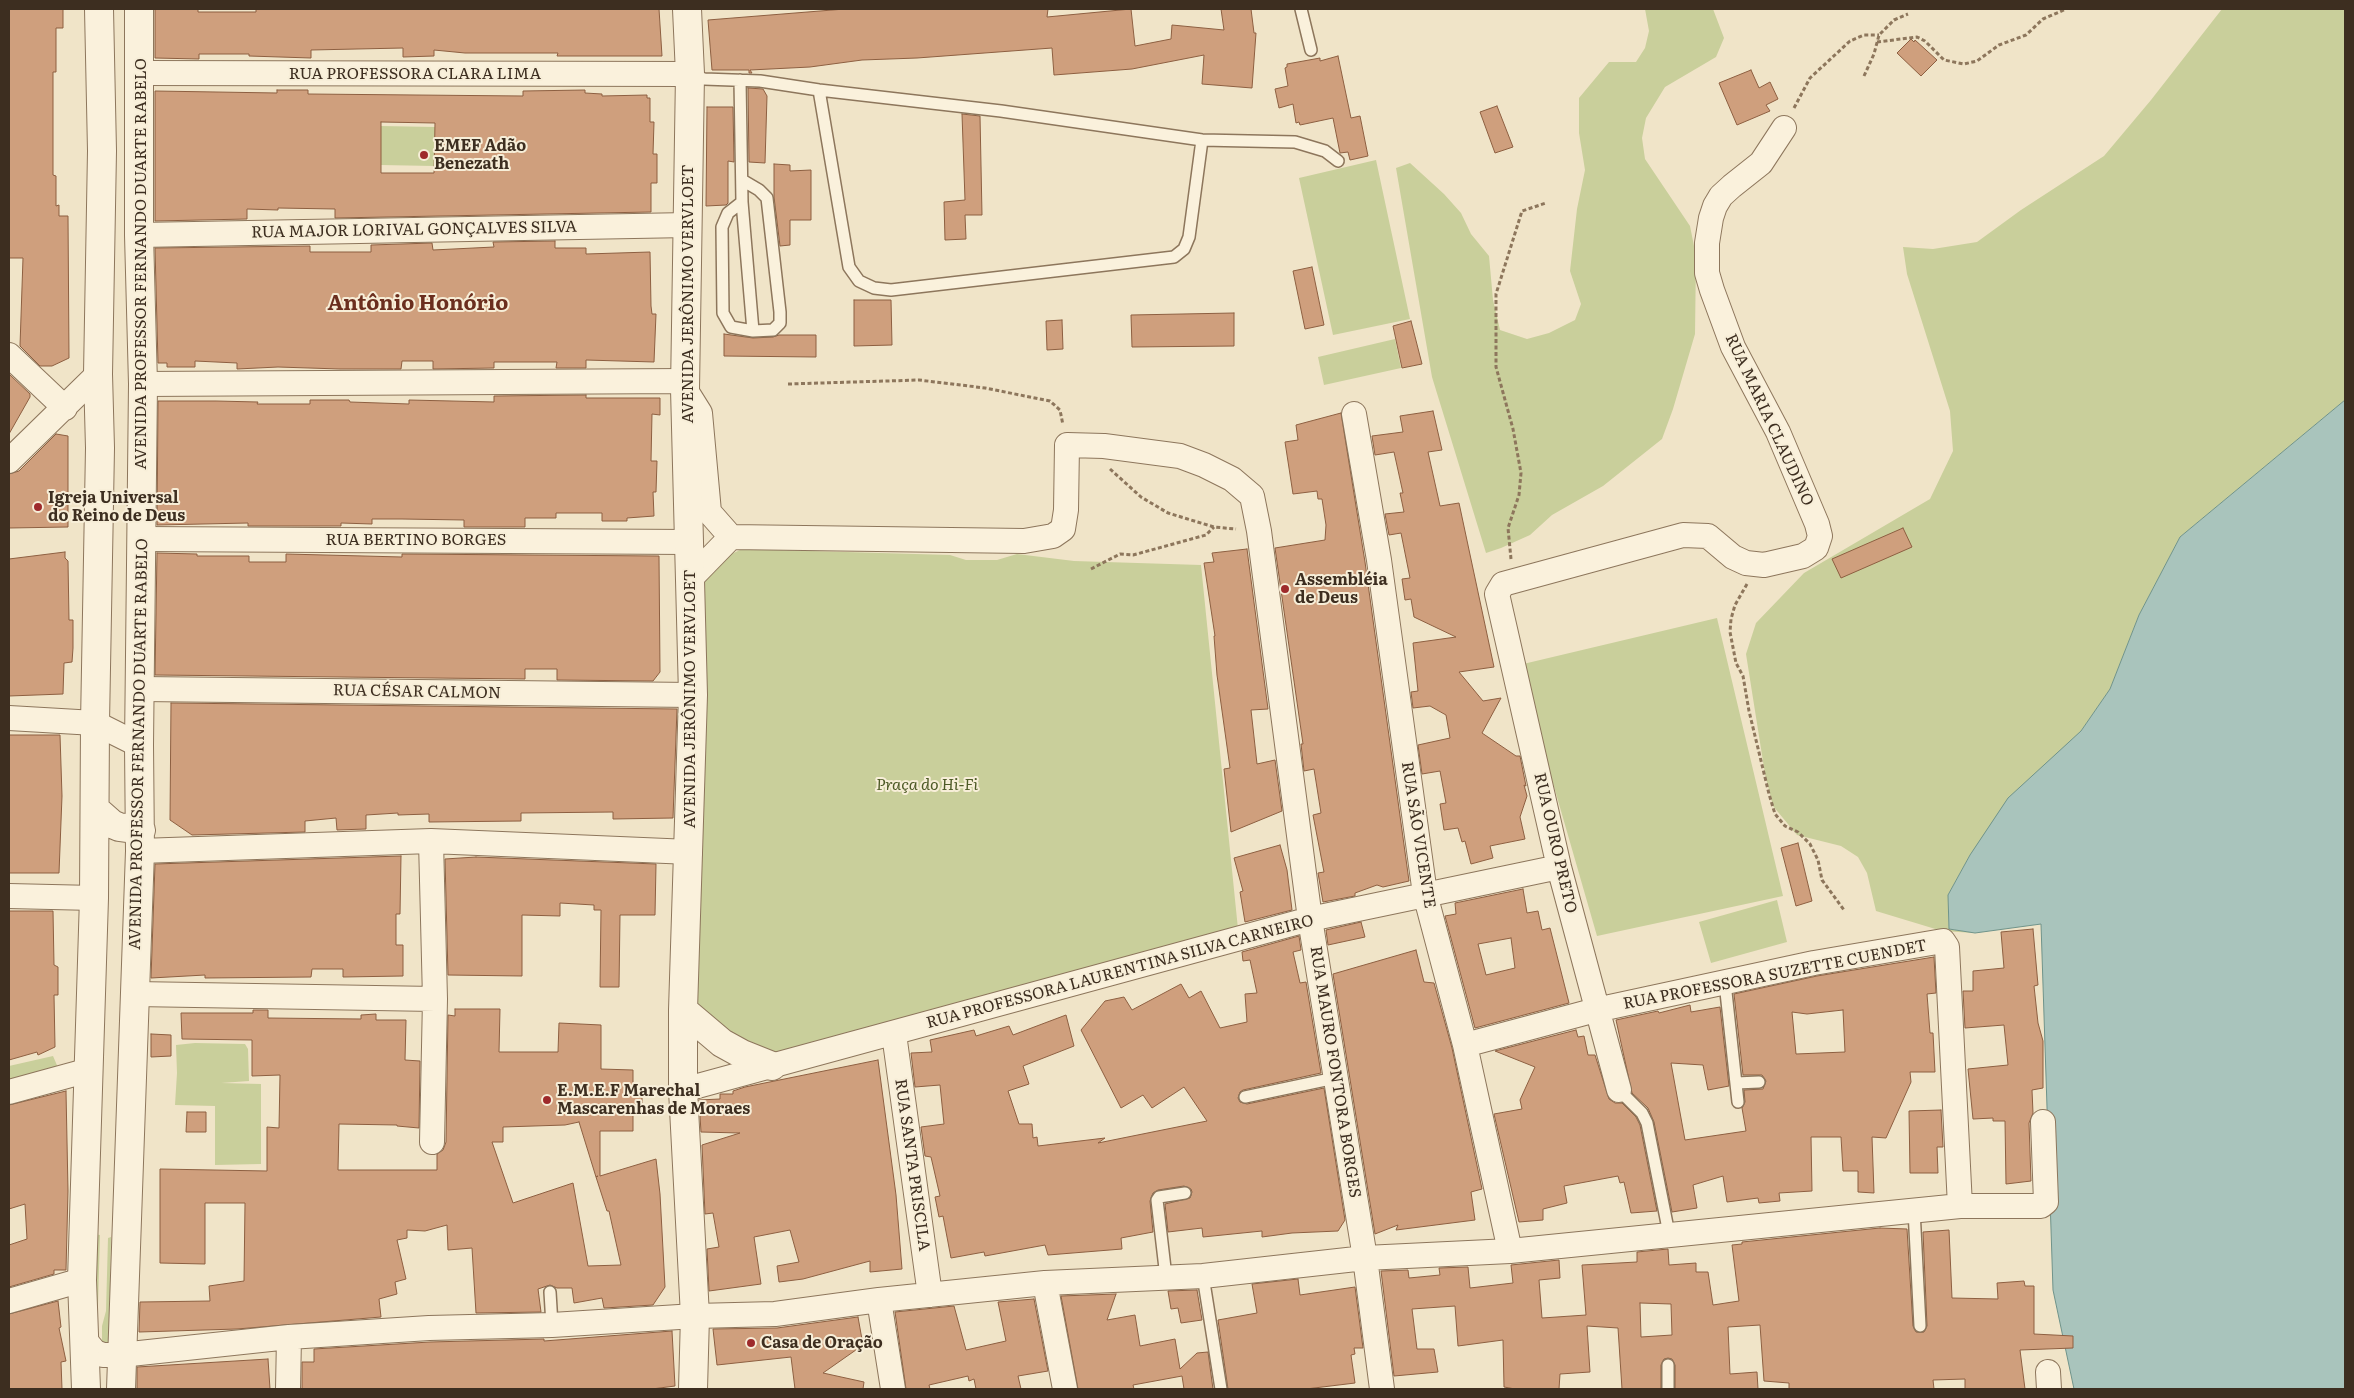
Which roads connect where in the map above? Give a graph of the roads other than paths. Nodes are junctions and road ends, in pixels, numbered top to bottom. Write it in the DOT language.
graph roads {
  1 [pos="100,9"];
  2 [pos="139,9"];
  3 [pos="687,9"];
  4 [pos="1301,9"];
  5 [pos="1311,50"];
  6 [pos="140,73"];
  7 [pos="690,74"];
  8 [pos="740,80"];
  9 [pos="819,90"];
  10 [pos="1784,128"];
  11 [pos="1202,140"];
  12 [pos="139,145"];
  13 [pos="101,146"];
  14 [pos="1338,161"];
  15 [pos="742,180"];
  16 [pos="742,202"];
  17 [pos="689,225"];
  18 [pos="139,235"];
  19 [pos="753,331"];
  20 [pos="9,355"];
  21 [pos="98,374"];
  22 [pos="143,384"];
  23 [pos="685,385"];
  24 [pos="65,408"];
  25 [pos="1354,414"];
  26 [pos="9,461"];
  27 [pos="731,537"];
  28 [pos="142,539"];
  29 [pos="690,542"];
  30 [pos="691,578"];
  31 [pos="1505,588"];
  32 [pos="98,645"];
  33 [pos="140,678"];
  34 [pos="693,695"];
  35 [pos="9,718"];
  36 [pos="95,723"];
  37 [pos="139,745"];
  38 [pos="95,810"];
  39 [pos="140,840"];
  40 [pos="431,841"];
  41 [pos="690,852"];
  42 [pos="1559,868"];
  43 [pos="1425,894"];
  44 [pos="9,896"];
  45 [pos="94,898"];
  46 [pos="1310,919"];
  47 [pos="1725,983"];
  48 [pos="136,994"];
  49 [pos="436,999"];
  50 [pos="683,1010"];
  51 [pos="1596,1010"];
  52 [pos="894,1034"];
  53 [pos="1465,1045"];
  54 [pos="772,1066"];
  55 [pos="89,1070"];
  56 [pos="1335,1078"];
  57 [pos="1759,1082"];
  58 [pos="1736,1083"];
  59 [pos="683,1090"];
  60 [pos="1619,1090"];
  61 [pos="9,1092"];
  62 [pos="1245,1097"];
  63 [pos="1738,1102"];
  64 [pos="2043,1122"];
  65 [pos="432,1142"];
  66 [pos="1185,1193"];
  67 [pos="1960,1206"];
  68 [pos="1914,1210"];
  69 [pos="1668,1234"];
  70 [pos="1510,1251"];
  71 [pos="1365,1258"];
  72 [pos="1203,1276"];
  73 [pos="1166,1277"];
  74 [pos="82,1280"];
  75 [pos="1045,1283"];
  76 [pos="550,1292"];
  77 [pos="930,1295"];
  78 [pos="879,1300"];
  79 [pos="9,1301"];
  80 [pos="695,1316"];
  81 [pos="552,1325"];
  82 [pos="1920,1326"];
  83 [pos="289,1337"];
  84 [pos="85,1340"];
  85 [pos="121,1355"];
  86 [pos="1668,1365"];
  87 [pos="86,1389"];
  88 [pos="121,1389"];
  89 [pos="288,1389"];
  90 [pos="693,1389"];
  91 [pos="893,1389"];
  92 [pos="1065,1389"];
  93 [pos="1221,1389"];
  94 [pos="1382,1389"];
  95 [pos="1668,1389"];
  1 -- 13 [label="street"];
  2 -- 6 [label="street, AVENIDA PROFESSOR FERNANDO DUARTE RABELO"];
  3 -- 7 [label="street, AVENIDA JERÔNIMO VERVLOET"];
  4 -- 5 [label="lane"];
  6 -- 7 [label="street, RUA PROFESSORA CLARA LIMA"];
  6 -- 12 [label="street, AVENIDA PROFESSOR FERNANDO DUARTE RABELO"];
  7 -- 8 [label="lane"];
  7 -- 17 [label="street, AVENIDA JERÔNIMO VERVLOET"];
  8 -- 9 [label="lane"];
  8 -- 15 [label="lane"];
  9 -- 11 [label="lane"];
  9 -- 11 [label="lane"];
  10 -- 31 [label="street, RUA MARIA CLAUDINO"];
  11 -- 14 [label="lane"];
  12 -- 13 [label="street"];
  12 -- 18 [label="street, AVENIDA PROFESSOR FERNANDO DUARTE RABELO"];
  13 -- 21 [label="street"];
  15 -- 16 [label="lane"];
  15 -- 19 [label="lane"];
  16 -- 19 [label="lane"];
  16 -- 19 [label="lane"];
  17 -- 18 [label="street, RUA MAJOR LORIVAL GONÇALVES SILVA"];
  17 -- 23 [label="street, AVENIDA JERÔNIMO VERVLOET"];
  18 -- 22 [label="street, AVENIDA PROFESSOR FERNANDO DUARTE RABELO"];
  20 -- 24 [label="street"];
  21 -- 24 [label="street"];
  21 -- 32 [label="street"];
  22 -- 23 [label="street"];
  22 -- 28 [label="street, AVENIDA PROFESSOR FERNANDO DUARTE RABELO"];
  23 -- 27 [label="street"];
  23 -- 29 [label="street, AVENIDA JERÔNIMO VERVLOET"];
  24 -- 26 [label="street"];
  25 -- 43 [label="street, RUA SÃO VICENTE"];
  27 -- 30 [label="street"];
  27 -- 46 [label="street, RUA MAURO FONTORA BORGES"];
  28 -- 29 [label="street, RUA BERTINO BORGES"];
  28 -- 33 [label="street, AVENIDA PROFESSOR FERNANDO DUARTE RABELO"];
  29 -- 30 [label="street, AVENIDA JERÔNIMO VERVLOET"];
  30 -- 34 [label="street, AVENIDA JERÔNIMO VERVLOET"];
  31 -- 42 [label="street, RUA OURO PRETO"];
  32 -- 33 [label="street"];
  32 -- 36 [label="street"];
  33 -- 34 [label="street, RUA CÉSAR CALMON"];
  33 -- 37 [label="street, AVENIDA PROFESSOR FERNANDO DUARTE RABELO"];
  34 -- 41 [label="street, AVENIDA JERÔNIMO VERVLOET"];
  35 -- 36 [label="street"];
  36 -- 37 [label="street"];
  36 -- 38 [label="street"];
  37 -- 39 [label="street, AVENIDA PROFESSOR FERNANDO DUARTE RABELO"];
  38 -- 39 [label="street"];
  38 -- 45 [label="street"];
  39 -- 40 [label="street"];
  39 -- 48 [label="street, AVENIDA PROFESSOR FERNANDO DUARTE RABELO"];
  40 -- 41 [label="street"];
  40 -- 49 [label="street"];
  41 -- 50 [label="street, AVENIDA JERÔNIMO VERVLOET"];
  42 -- 43 [label="street, RUA PROFESSORA LAURENTINA SILVA CARNEIRO"];
  42 -- 51 [label="street, RUA OURO PRETO"];
  43 -- 46 [label="street, RUA PROFESSORA LAURENTINA SILVA CARNEIRO"];
  43 -- 53 [label="street, RUA SÃO VICENTE"];
  44 -- 45 [label="street"];
  45 -- 55 [label="street"];
  46 -- 52 [label="street, RUA PROFESSORA LAURENTINA SILVA CARNEIRO"];
  46 -- 56 [label="street, RUA MAURO FONTORA BORGES"];
  47 -- 51 [label="street, RUA PROFESSORA SUZETTE CUENDET"];
  47 -- 58 [label="lane"];
  47 -- 67 [label="street, RUA PROFESSORA SUZETTE CUENDET"];
  48 -- 49 [label="street"];
  48 -- 85 [label="street, AVENIDA PROFESSOR FERNANDO DUARTE RABELO"];
  49 -- 65 [label="street"];
  50 -- 54 [label="street"];
  50 -- 59 [label="street, AVENIDA JERÔNIMO VERVLOET"];
  51 -- 53 [label="street, RUA PROFESSORA SUZETTE CUENDET"];
  51 -- 60 [label="street, RUA OURO PRETO"];
  52 -- 54 [label="street, RUA PROFESSORA LAURENTINA SILVA CARNEIRO"];
  52 -- 77 [label="street, RUA SANTA PRISCILA"];
  53 -- 70 [label="street, RUA SÃO VICENTE"];
  54 -- 59 [label="street, RUA PROFESSORA LAURENTINA SILVA CARNEIRO"];
  55 -- 61 [label="street"];
  55 -- 74 [label="street"];
  56 -- 62 [label="lane"];
  56 -- 71 [label="street, RUA MAURO FONTORA BORGES"];
  57 -- 58 [label="lane"];
  58 -- 63 [label="lane"];
  59 -- 80 [label="street, AVENIDA JERÔNIMO VERVLOET"];
  60 -- 69 [label="lane"];
  64 -- 67 [label="street"];
  66 -- 73 [label="lane"];
  67 -- 68 [label="street"];
  68 -- 69 [label="street"];
  68 -- 82 [label="lane"];
  69 -- 70 [label="street"];
  70 -- 71 [label="street"];
  71 -- 72 [label="street"];
  71 -- 94 [label="street, RUA MAURO FONTORA BORGES"];
  72 -- 73 [label="street"];
  72 -- 93 [label="lane"];
  73 -- 75 [label="street"];
  74 -- 79 [label="street"];
  74 -- 84 [label="street"];
  75 -- 77 [label="street"];
  75 -- 92 [label="street"];
  76 -- 81 [label="lane"];
  77 -- 78 [label="street"];
  78 -- 80 [label="street"];
  78 -- 91 [label="street"];
  80 -- 81 [label="street"];
  80 -- 90 [label="street, AVENIDA JERÔNIMO VERVLOET"];
  81 -- 83 [label="street"];
  83 -- 85 [label="street"];
  83 -- 89 [label="street"];
  84 -- 85 [label="street"];
  84 -- 87 [label="street"];
  85 -- 88 [label="street, AVENIDA PROFESSOR FERNANDO DUARTE RABELO"];
  86 -- 95 [label="lane"];
}
